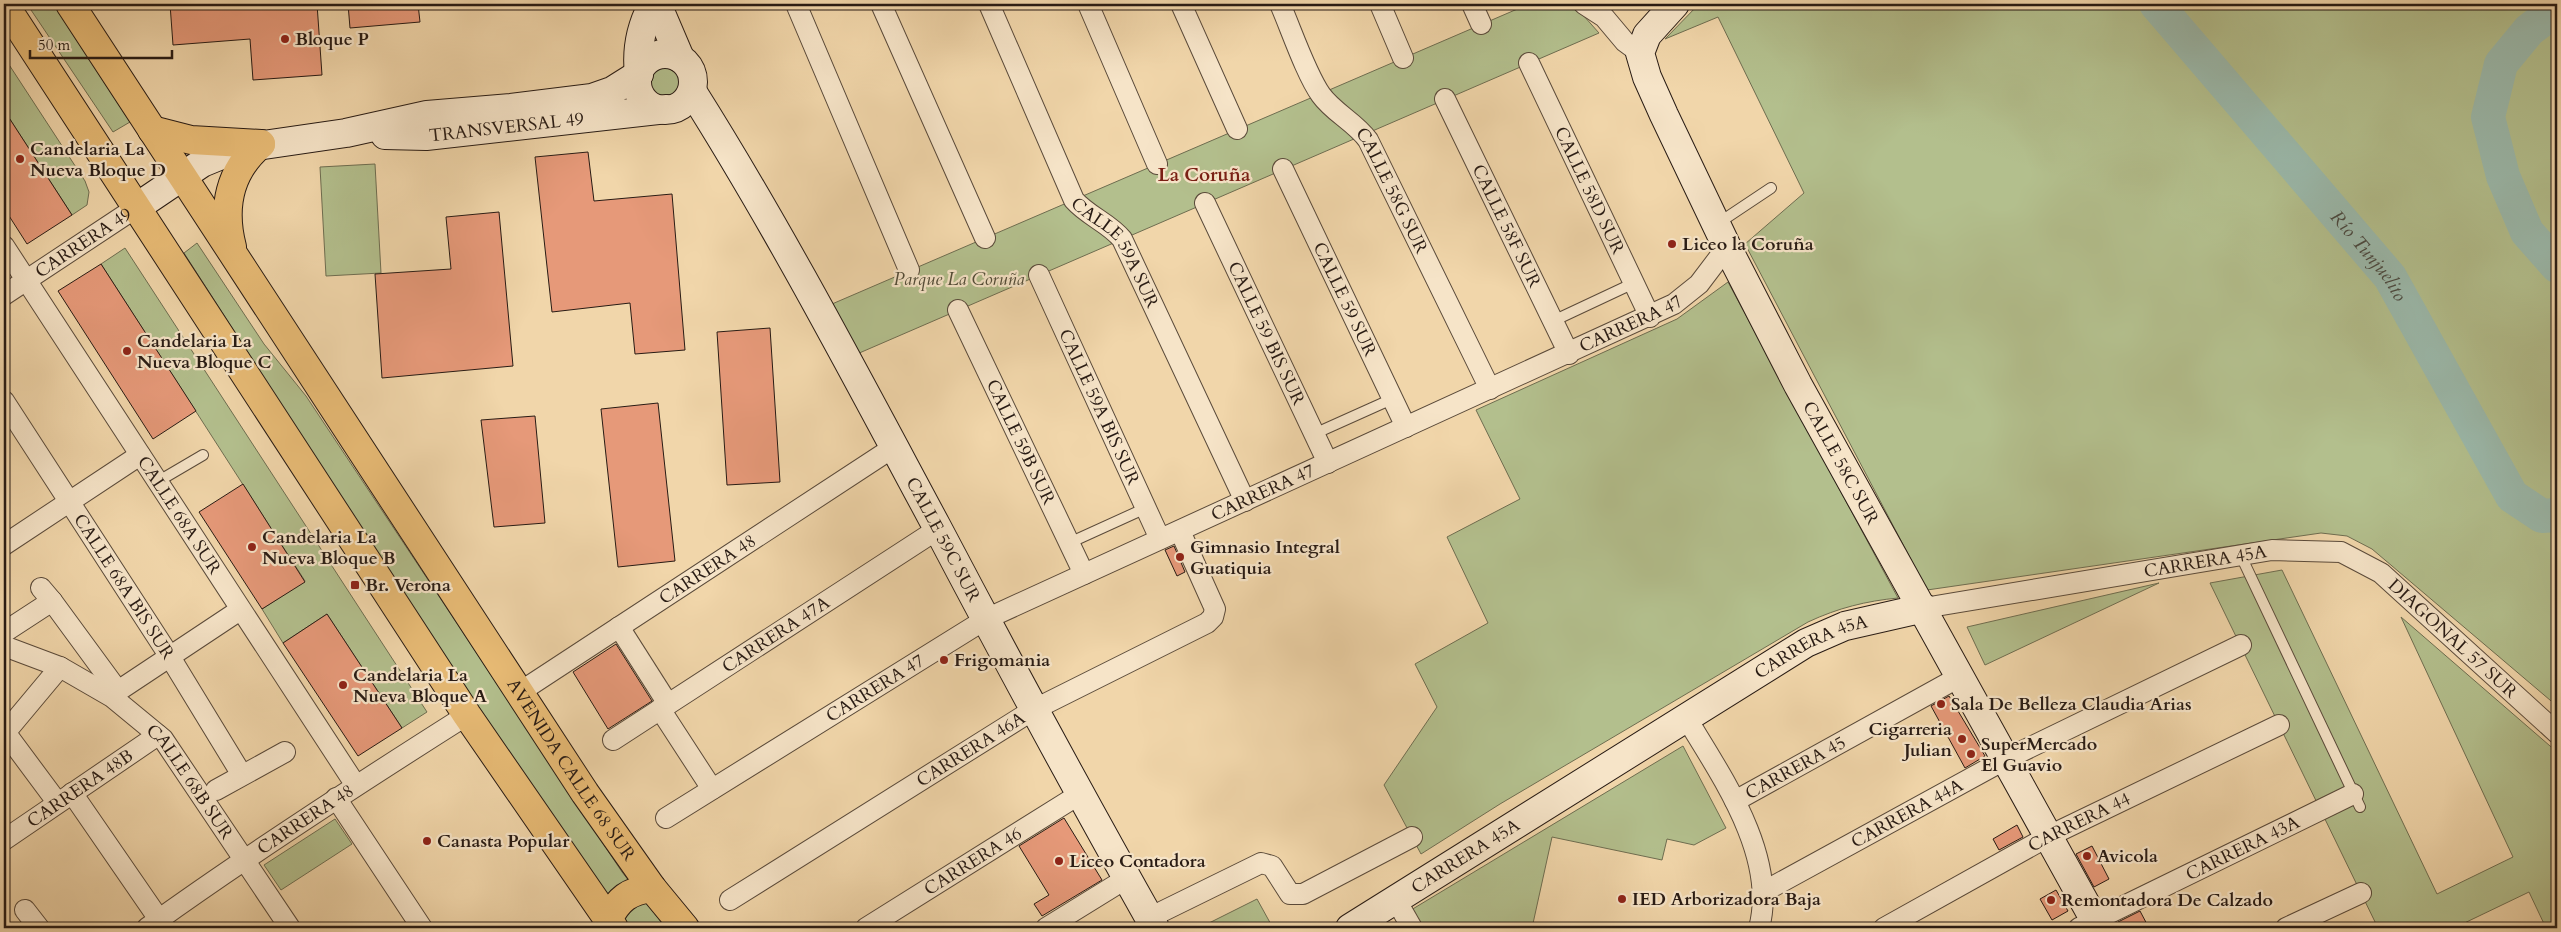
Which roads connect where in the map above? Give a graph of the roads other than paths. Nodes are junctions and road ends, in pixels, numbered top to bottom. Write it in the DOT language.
graph roads {
  1 [pos="4,4"];
  2 [pos="70,4"];
  3 [pos="653,4"];
  4 [pos="657,4"];
  5 [pos="796,4"];
  6 [pos="881,4"];
  7 [pos="989,4"];
  8 [pos="1088,4"];
  9 [pos="1181,4"];
  10 [pos="1280,4"];
  11 [pos="1380,4"];
  12 [pos="1472,4"];
  13 [pos="1584,4"];
  14 [pos="1675,4"];
  15 [pos="1480,24"];
  16 [pos="1640,53"];
  17 [pos="680,58"];
  18 [pos="1403,58"];
  19 [pos="1529,63"];
  20 [pos="639,74"];
  21 [pos="692,91"];
  22 [pos="1445,100"];
  23 [pos="667,110"];
  24 [pos="512,117"];
  25 [pos="152,130"];
  26 [pos="1237,130"];
  27 [pos="260,144"];
  28 [pos="729,150"];
  29 [pos="1158,164"];
  30 [pos="1283,170"];
  31 [pos="182,175"];
  32 [pos="1770,188"];
  33 [pos="1206,203"];
  34 [pos="137,207"];
  35 [pos="1722,236"];
  36 [pos="985,238"];
  37 [pos="4,246"];
  38 [pos="234,256"];
  39 [pos="909,270"];
  40 [pos="1039,275"];
  41 [pos="26,280"];
  42 [pos="1634,283"];
  43 [pos="4,295"];
  44 [pos="958,310"];
  45 [pos="1650,317"];
  46 [pos="1553,321"];
  47 [pos="1569,354"];
  48 [pos="1490,389"];
  49 [pos="1392,398"];
  50 [pos="4,401"];
  51 [pos="1406,427"];
  52 [pos="1314,434"];
  53 [pos="894,447"];
  54 [pos="140,455"];
  55 [pos="203,455"];
  56 [pos="1328,463"];
  57 [pos="157,482"];
  58 [pos="1245,501"];
  59 [pos="69,502"];
  60 [pos="1146,508"];
  61 [pos="938,529"];
  62 [pos="1180,531"];
  63 [pos="1160,539"];
  64 [pos="1069,543"];
  65 [pos="4,545"];
  66 [pos="2341,552"];
  67 [pos="2240,554"];
  68 [pos="1084,574"];
  69 [pos="1924,608"];
  70 [pos="240,610"];
  71 [pos="986,619"];
  72 [pos="619,627"];
  73 [pos="5,639"];
  74 [pos="2241,645"];
  75 [pos="170,657"];
  76 [pos="60,667"];
  77 [pos="1961,676"];
  78 [pos="520,692"];
  79 [pos="115,694"];
  80 [pos="664,707"];
  81 [pos="1033,710"];
  82 [pos="467,715"];
  83 [pos="1687,718"];
  84 [pos="2280,725"];
  85 [pos="4,733"];
  86 [pos="2557,733"];
  87 [pos="158,735"];
  88 [pos="613,740"];
  89 [pos="285,752"];
  90 [pos="2006,759"];
  91 [pos="242,774"];
  92 [pos="355,784"];
  93 [pos="712,789"];
  94 [pos="216,790"];
  95 [pos="1080,794"];
  96 [pos="64,798"];
  97 [pos="336,798"];
  98 [pos="2356,800"];
  99 [pos="1735,801"];
  100 [pos="666,818"];
  101 [pos="2049,836"];
  102 [pos="1412,837"];
  103 [pos="4,840"];
  104 [pos="242,859"];
  105 [pos="1127,878"];
  106 [pos="652,888"];
  107 [pos="1763,892"];
  108 [pos="2361,893"];
  109 [pos="730,900"];
  110 [pos="1396,900"];
  111 [pos="25,910"];
  112 [pos="1152,923"];
  113 [pos="611,924"];
  114 [pos="157,925"];
  115 [pos="2091,925"];
  116 [pos="39,928"];
  117 [pos="290,928"];
  118 [pos="422,928"];
  119 [pos="685,928"];
  120 [pos="866,928"];
  121 [pos="1046,928"];
  122 [pos="1350,928"];
  123 [pos="1412,928"];
  124 [pos="1760,928"];
  125 [pos="1884,928"];
  126 [pos="2286,928"];
  1 -- 34 [label="main road"];
  2 -- 25 [label="main road, AVENIDA CALLE 68 SUR"];
  3 -- 20 [label="street"];
  4 -- 17 [label="street"];
  5 -- 39 [label="street"];
  6 -- 36 [label="street"];
  7 -- 58 [label="street, CALLE 59A SUR"];
  8 -- 29 [label="street"];
  9 -- 26 [label="street"];
  10 -- 48 [label="street, CALLE 58G SUR"];
  11 -- 18 [label="street"];
  12 -- 15 [label="street"];
  13 -- 16 [label="street"];
  14 -- 16 [label="street"];
  16 -- 35 [label="street, CALLE 58C SUR"];
  17 -- 20 [label="street"];
  17 -- 21 [label="street"];
  19 -- 42 [label="street, CALLE 58D SUR"];
  20 -- 23 [label="street"];
  20 -- 24 [label="street, TRANSVERSAL 49"];
  21 -- 23 [label="street"];
  21 -- 28 [label="street, CALLE 59C SUR"];
  22 -- 46 [label="street, CALLE 58F SUR"];
  23 -- 24 [label="street, TRANSVERSAL 49"];
  23 -- 28 [label="street, CALLE 59C SUR"];
  24 -- 27 [label="street, TRANSVERSAL 49"];
  25 -- 27 [label="main road"];
  25 -- 31 [label="main road, AVENIDA CALLE 68 SUR"];
  27 -- 31 [label="street, TRANSVERSAL 49"];
  27 -- 38 [label="main road"];
  28 -- 53 [label="street, CALLE 59C SUR"];
  30 -- 49 [label="street, CALLE 59 SUR"];
  31 -- 34 [label="street, TRANSVERSAL 49"];
  31 -- 38 [label="main road, AVENIDA CALLE 68 SUR"];
  32 -- 35 [label="lane"];
  33 -- 52 [label="street, CALLE 59 BIS SUR"];
  34 -- 41 [label="street, CARRERA 49"];
  34 -- 82 [label="main road"];
  35 -- 45 [label="street, CARRERA 47"];
  35 -- 69 [label="street, CALLE 58C SUR"];
  37 -- 41 [label="street, CALLE 68A SUR"];
  38 -- 78 [label="main road, AVENIDA CALLE 68 SUR"];
  40 -- 60 [label="street, CALLE 59A BIS SUR"];
  41 -- 43 [label="street, CARRERA 49"];
  41 -- 54 [label="street, CALLE 68A SUR"];
  42 -- 45 [label="street, CALLE 58D SUR"];
  42 -- 46 [label="lane"];
  44 -- 64 [label="street, CALLE 59B SUR"];
  45 -- 47 [label="street, CARRERA 47"];
  46 -- 47 [label="street, CALLE 58F SUR"];
  47 -- 48 [label="street, CARRERA 47"];
  48 -- 51 [label="street, CARRERA 47"];
  49 -- 51 [label="street, CALLE 59 SUR"];
  49 -- 52 [label="lane"];
  50 -- 59 [label="street, CALLE 68A BIS SUR"];
  51 -- 56 [label="street, CARRERA 47"];
  52 -- 56 [label="street, CALLE 59 BIS SUR"];
  53 -- 61 [label="street, CALLE 59C SUR"];
  53 -- 72 [label="street, CARRERA 48"];
  54 -- 57 [label="street, CALLE 68A SUR"];
  54 -- 59 [label="street"];
  55 -- 57 [label="lane"];
  56 -- 58 [label="street, CARRERA 47"];
  57 -- 70 [label="street, CALLE 68A SUR"];
  58 -- 62 [label="street, CARRERA 47"];
  59 -- 65 [label="street"];
  59 -- 75 [label="street, CALLE 68A BIS SUR"];
  60 -- 63 [label="street, CALLE 59A BIS SUR"];
  60 -- 64 [label="lane"];
  61 -- 71 [label="street, CALLE 59C SUR"];
  61 -- 80 [label="street, CARRERA 47A"];
  62 -- 63 [label="street, CARRERA 47"];
  62 -- 81 [label="street, CARRERA 46A"];
  63 -- 68 [label="street, CARRERA 47"];
  64 -- 68 [label="street, CALLE 59B SUR"];
  66 -- 67 [label="street, CARRERA 45A"];
  66 -- 86 [label="street, DIAGONAL 57 SUR"];
  67 -- 69 [label="street, CARRERA 45A"];
  67 -- 98 [label="lane"];
  68 -- 71 [label="street, CARRERA 47"];
  69 -- 77 [label="street, CALLE 58C SUR"];
  69 -- 83 [label="street, CARRERA 45A"];
  70 -- 75 [label="street"];
  70 -- 92 [label="street, CALLE 68A SUR"];
  71 -- 81 [label="street, CALLE 59C SUR"];
  71 -- 93 [label="street, CARRERA 47"];
  72 -- 78 [label="street, CARRERA 48"];
  72 -- 80 [label="street"];
  73 -- 76 [label="street"];
  73 -- 79 [label="street, CALLE 68B SUR"];
  74 -- 90 [label="street, CARRERA 44A"];
  75 -- 79 [label="street"];
  75 -- 91 [label="street, CALLE 68A BIS SUR"];
  76 -- 79 [label="street"];
  76 -- 85 [label="street"];
  77 -- 90 [label="street, CALLE 58C SUR"];
  77 -- 99 [label="street, CARRERA 45"];
  78 -- 106 [label="main road, AVENIDA CALLE 68 SUR"];
  79 -- 87 [label="street, CALLE 68B SUR"];
  80 -- 88 [label="street, CARRERA 47A"];
  80 -- 93 [label="street"];
  81 -- 95 [label="street, CALLE 59C SUR"];
  81 -- 109 [label="street, CARRERA 46A"];
  82 -- 92 [label="street, CARRERA 48"];
  82 -- 113 [label="main road"];
  83 -- 99 [label="street"];
  83 -- 110 [label="street, CARRERA 45A"];
  84 -- 101 [label="street, CARRERA 44"];
  85 -- 96 [label="street"];
  87 -- 96 [label="street, CARRERA 48B"];
  87 -- 104 [label="street, CALLE 68B SUR"];
  89 -- 91 [label="street"];
  90 -- 101 [label="street, CALLE 58C SUR"];
  90 -- 107 [label="street, CARRERA 44A"];
  91 -- 94 [label="street"];
  92 -- 97 [label="street, CARRERA 48"];
  93 -- 100 [label="street, CARRERA 47"];
  95 -- 105 [label="street, CALLE 59C SUR"];
  95 -- 120 [label="street, CARRERA 46"];
  96 -- 103 [label="street, CARRERA 48B"];
  96 -- 114 [label="street"];
  97 -- 104 [label="street, CARRERA 48"];
  97 -- 118 [label="street"];
  98 -- 115 [label="street, CARRERA 43A"];
  99 -- 107 [label="street"];
  101 -- 115 [label="street, CALLE 58C SUR"];
  101 -- 125 [label="street, CARRERA 44"];
  102 -- 112 [label="street"];
  104 -- 114 [label="street, CARRERA 48"];
  104 -- 117 [label="street, CALLE 68B SUR"];
  105 -- 112 [label="street, CALLE 59C SUR"];
  105 -- 121 [label="street"];
  106 -- 113 [label="main road"];
  106 -- 119 [label="main road, AVENIDA CALLE 68 SUR"];
  107 -- 124 [label="street"];
  108 -- 126 [label="street"];
  110 -- 122 [label="street, CARRERA 45A"];
  110 -- 123 [label="street"];
  111 -- 116 [label="street"];
}
